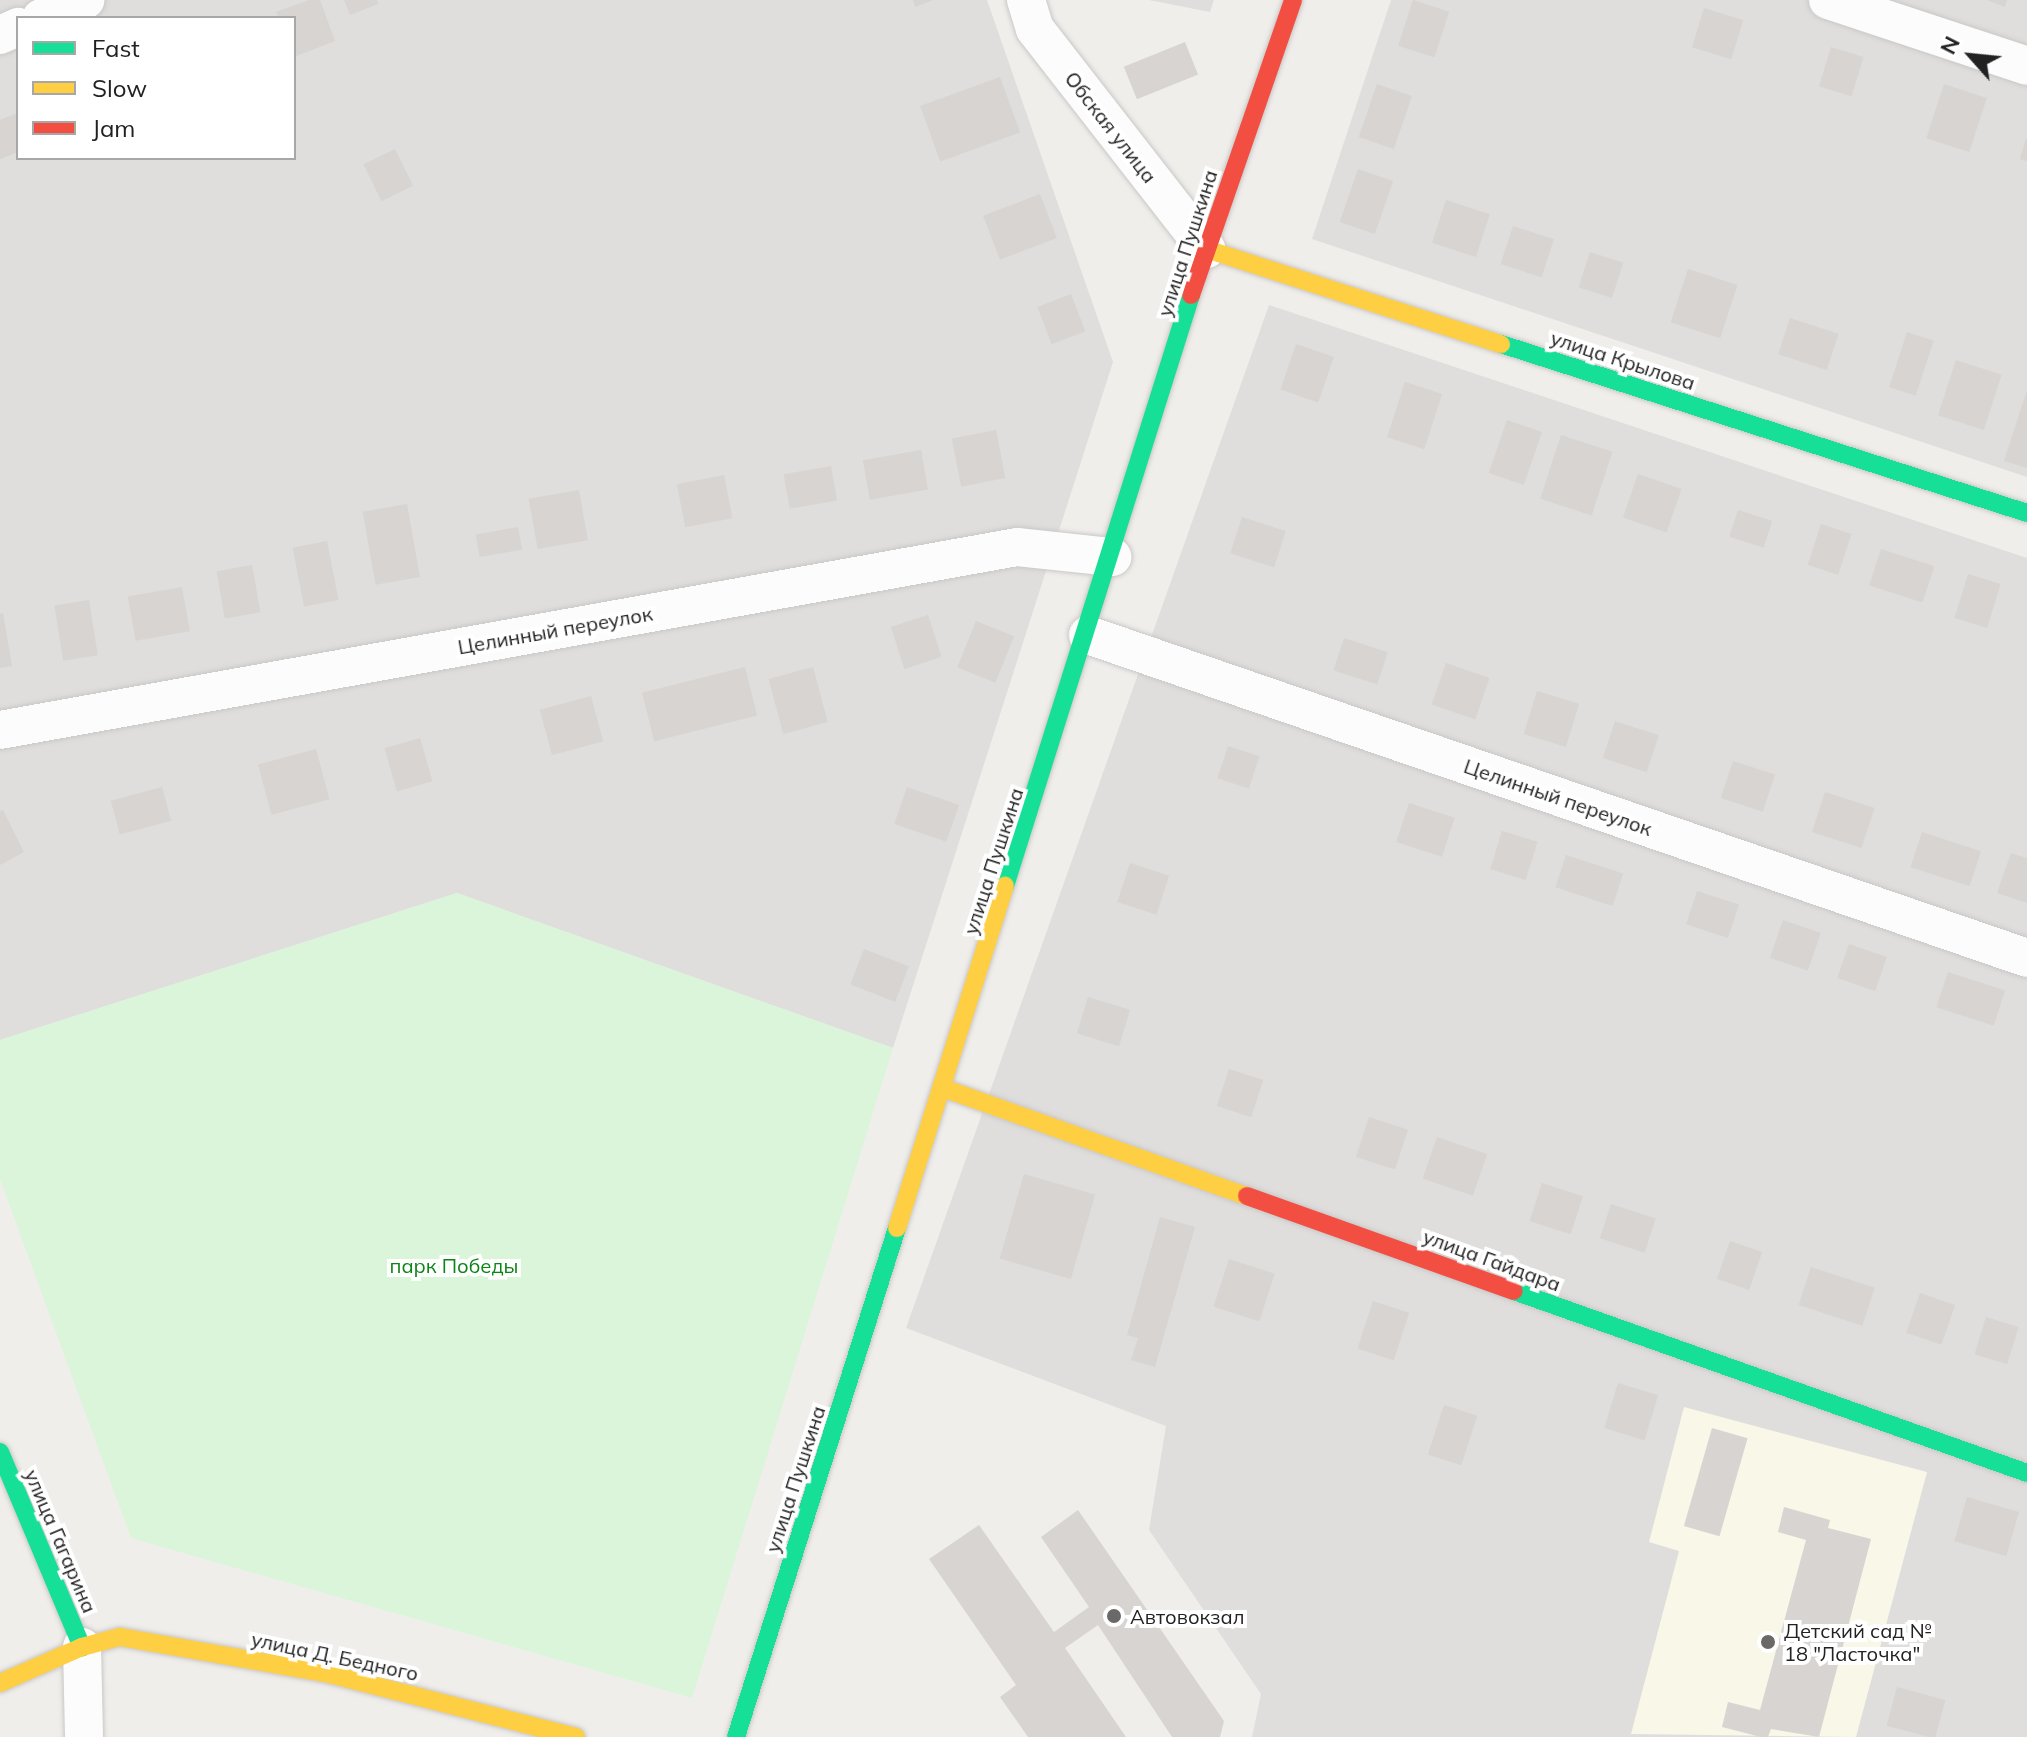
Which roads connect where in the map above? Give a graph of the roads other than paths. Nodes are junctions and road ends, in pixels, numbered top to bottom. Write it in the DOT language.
graph roads {
  1 [pos="85,0"];
  2 [pos="1026,0"];
  3 [pos="1293,0"];
  4 [pos="1828,0"];
  5 [pos="46,16"];
  6 [pos="2027,66"];
  7 [pos="1206,249"];
  8 [pos="2027,513"];
  9 [pos="1112,557"];
  10 [pos="1088,635"];
  11 [pos="0,730"];
  12 [pos="2027,958"];
  13 [pos="943,1088"];
  14 [pos="0,1452"];
  15 [pos="2027,1473"];
  16 [pos="82,1647"];
  17 [pos="0,1683"];
  18 [pos="84,1737"];
  19 [pos="576,1737"];
  20 [pos="736,1737"];
  1 -- 5 [label="street"];
  2 -- 7 [label="street, Обская улица"];
  3 -- 7 [label="street, улица Пушкина"];
  4 -- 6 [label="street"];
  7 -- 8 [label="street, улица Крылова"];
  7 -- 9 [label="street, улица Пушкина"];
  9 -- 10 [label="street, улица Пушкина"];
  9 -- 11 [label="street, Целинный переулок"];
  10 -- 12 [label="street, Целинный переулок"];
  10 -- 13 [label="street, улица Пушкина"];
  13 -- 15 [label="street, улица Гайдара"];
  13 -- 20 [label="street, улица Пушкина"];
  14 -- 16 [label="street, улица Гагарина"];
  16 -- 17 [label="street, улица Д. Бедного"];
  16 -- 18 [label="street"];
  16 -- 19 [label="street, улица Д. Бедного"];
}
